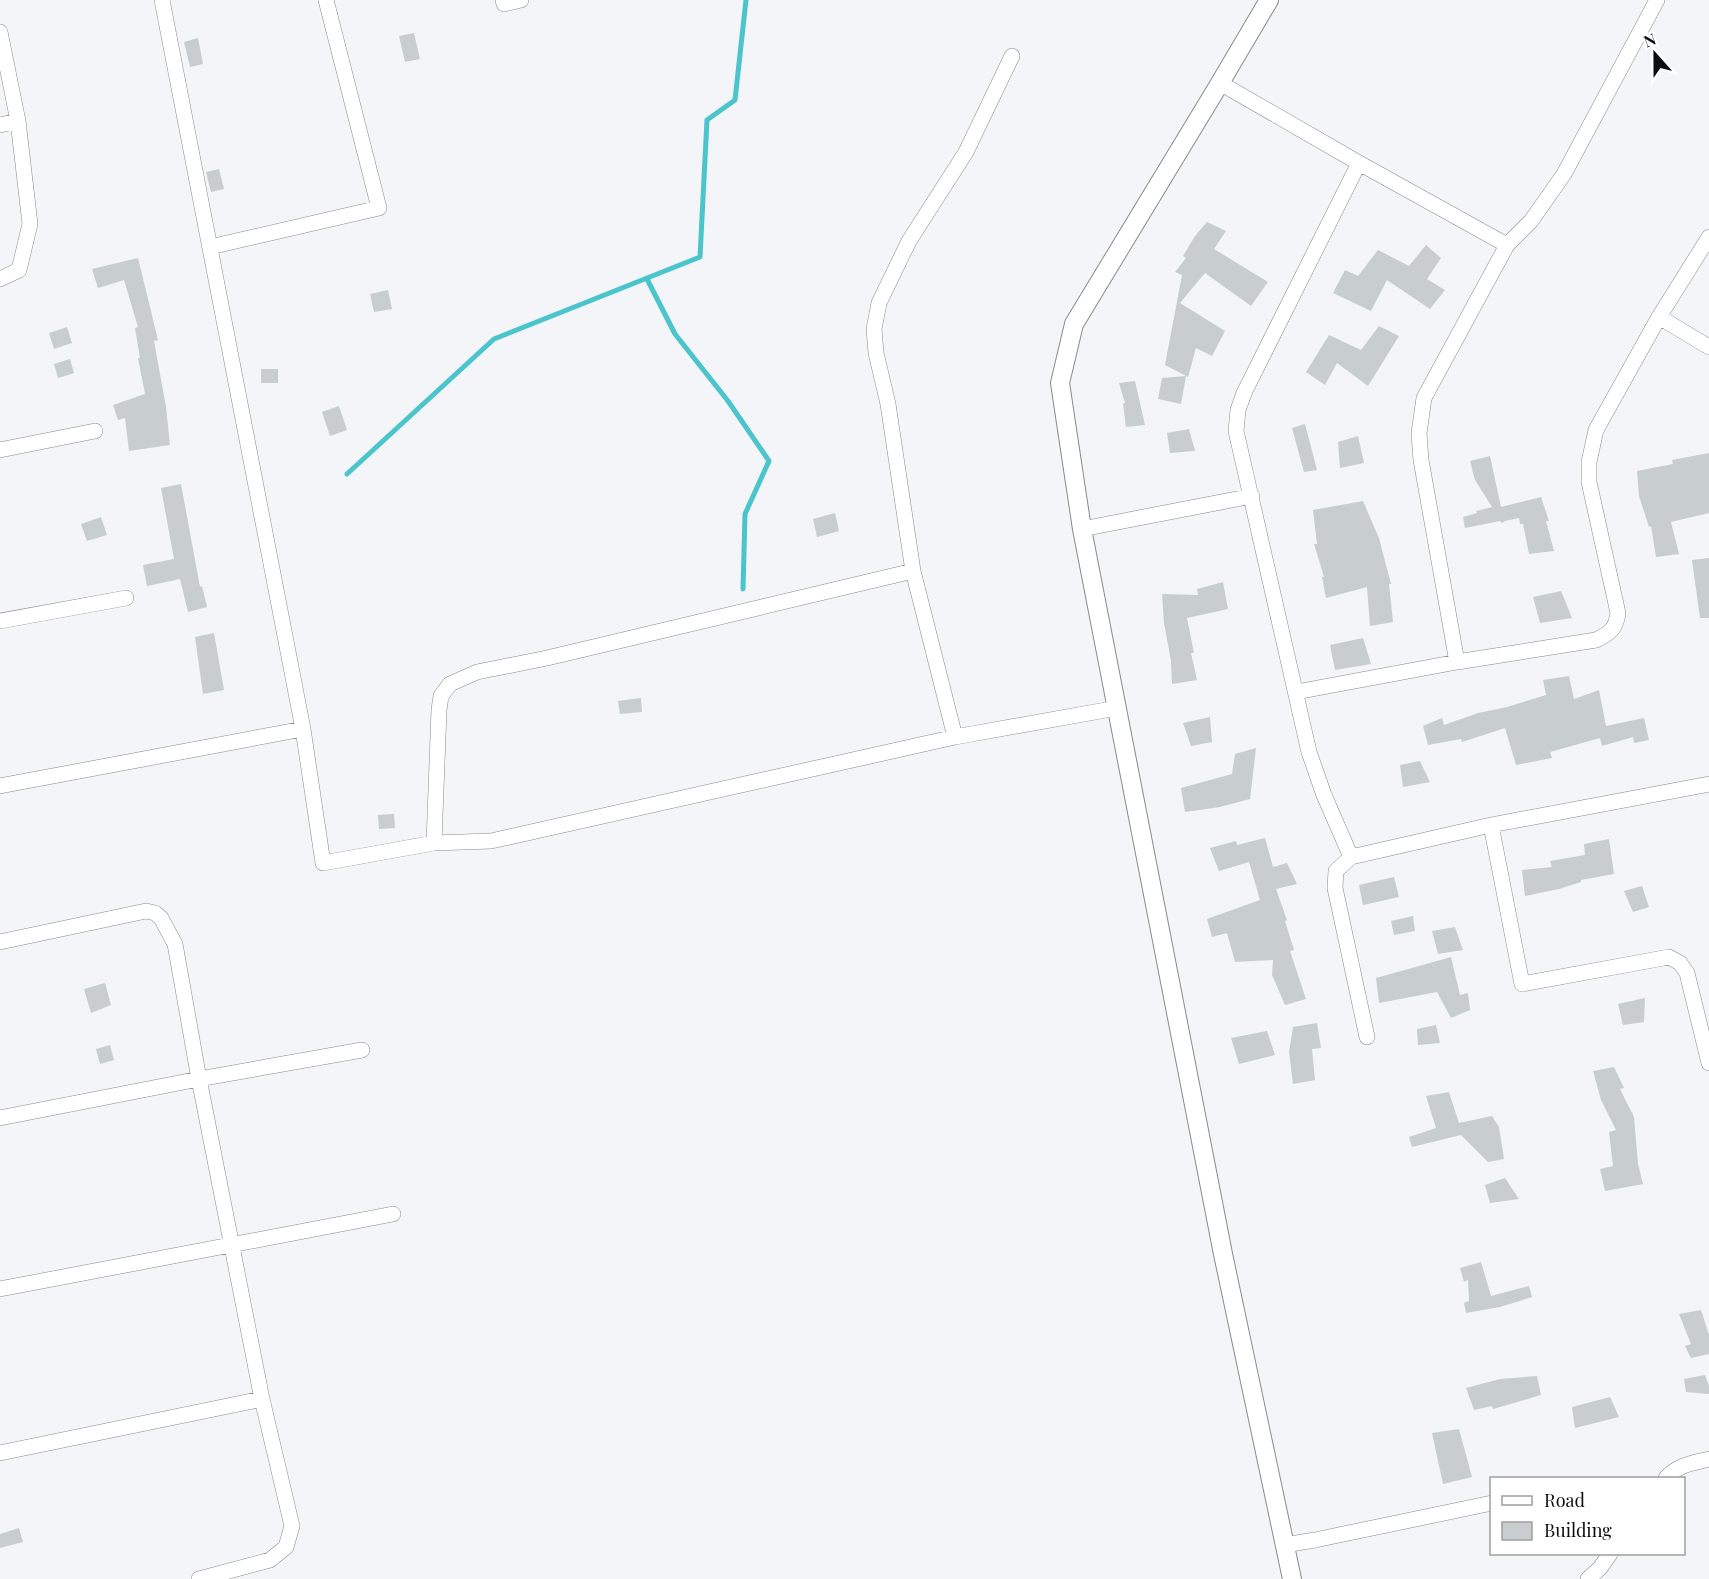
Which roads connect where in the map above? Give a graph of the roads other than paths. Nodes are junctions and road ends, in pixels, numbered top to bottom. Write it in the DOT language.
graph roads {
  1 [pos="162,0"];
  2 [pos="326,0"];
  3 [pos="503,0"];
  4 [pos="521,0"];
  5 [pos="1269,0"];
  6 [pos="1657,0"];
  7 [pos="0,32"];
  8 [pos="1012,56"];
  9 [pos="1220,84"];
  10 [pos="18,122"];
  11 [pos="0,125"];
  12 [pos="1359,163"];
  13 [pos="1709,237"];
  14 [pos="1507,245"];
  15 [pos="210,247"];
  16 [pos="0,279"];
  17 [pos="1659,317"];
  18 [pos="1709,347"];
  19 [pos="95,431"];
  20 [pos="0,450"];
  21 [pos="1252,496"];
  22 [pos="1082,529"];
  23 [pos="914,571"];
  24 [pos="126,598"];
  25 [pos="0,621"];
  26 [pos="1457,662"];
  27 [pos="1296,692"];
  28 [pos="1117,708"];
  29 [pos="303,729"];
  30 [pos="955,737"];
  31 [pos="1709,784"];
  32 [pos="0,786"];
  33 [pos="1491,825"];
  34 [pos="434,843"];
  35 [pos="1351,856"];
  36 [pos="0,942"];
  37 [pos="1367,1037"];
  38 [pos="362,1050"];
  39 [pos="1709,1063"];
  40 [pos="199,1079"];
  41 [pos="0,1118"];
  42 [pos="393,1214"];
  43 [pos="232,1244"];
  44 [pos="0,1289"];
  45 [pos="262,1399"];
  46 [pos="0,1453"];
  47 [pos="1709,1459"];
  48 [pos="1668,1477"];
  49 [pos="1490,1503"];
  50 [pos="1284,1545"];
  51 [pos="1609,1555"];
  52 [pos="199,1579"];
  53 [pos="1292,1579"];
  54 [pos="1588,1579"];
  1 -- 15 [label="street"];
  2 -- 15 [label="street"];
  3 -- 4 [label="street"];
  5 -- 9 [label="street"];
  6 -- 14 [label="street"];
  7 -- 10 [label="street"];
  8 -- 23 [label="street"];
  9 -- 12 [label="street"];
  9 -- 22 [label="street"];
  10 -- 11 [label="street"];
  10 -- 16 [label="street"];
  12 -- 14 [label="street"];
  12 -- 21 [label="street"];
  13 -- 17 [label="street"];
  14 -- 26 [label="street"];
  15 -- 29 [label="street"];
  17 -- 18 [label="street"];
  17 -- 26 [label="street"];
  19 -- 20 [label="street"];
  21 -- 22 [label="street"];
  21 -- 27 [label="street"];
  22 -- 28 [label="street"];
  23 -- 30 [label="street"];
  23 -- 34 [label="street"];
  24 -- 25 [label="street"];
  26 -- 27 [label="street"];
  27 -- 35 [label="street"];
  28 -- 30 [label="street"];
  28 -- 50 [label="street"];
  29 -- 32 [label="street"];
  29 -- 34 [label="street"];
  30 -- 34 [label="street"];
  31 -- 33 [label="street"];
  33 -- 35 [label="street"];
  33 -- 39 [label="street"];
  35 -- 37 [label="street"];
  36 -- 40 [label="street"];
  38 -- 40 [label="street"];
  40 -- 41 [label="street"];
  40 -- 43 [label="street"];
  42 -- 43 [label="street"];
  43 -- 44 [label="street"];
  43 -- 45 [label="street"];
  45 -- 46 [label="street"];
  45 -- 52 [label="street"];
  47 -- 48 [label="street"];
  49 -- 50 [label="street"];
  50 -- 53 [label="street"];
  51 -- 54 [label="street"];
}
